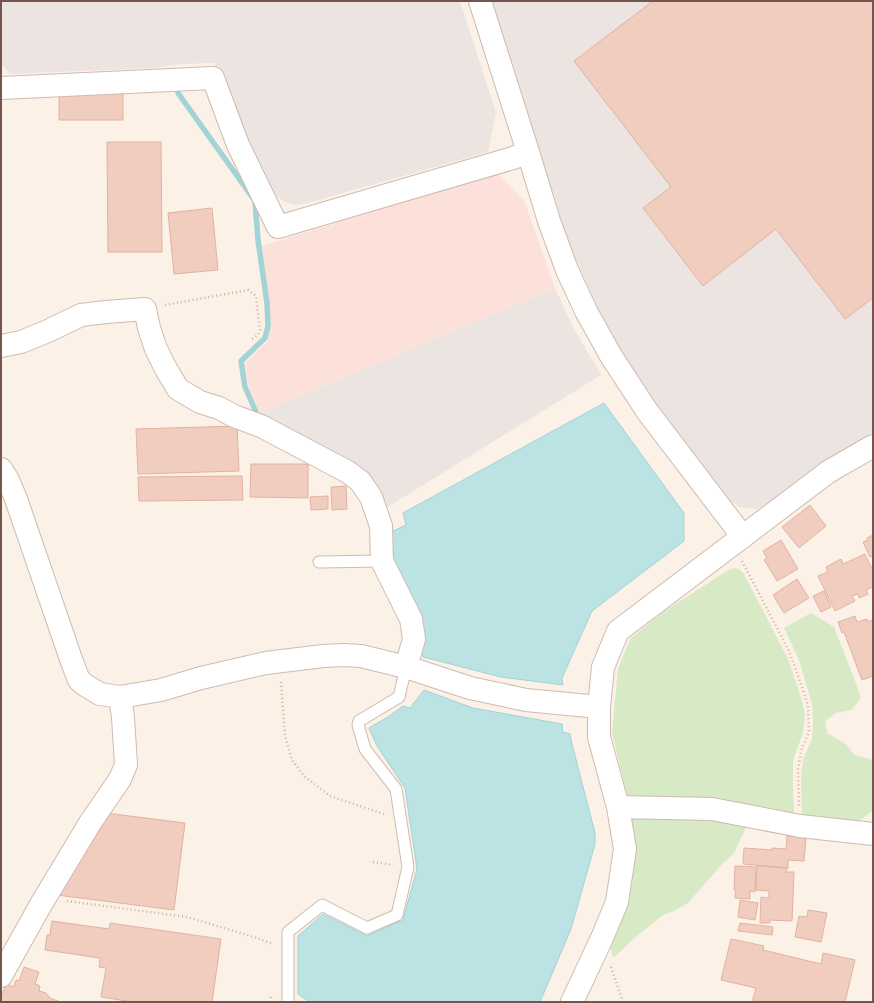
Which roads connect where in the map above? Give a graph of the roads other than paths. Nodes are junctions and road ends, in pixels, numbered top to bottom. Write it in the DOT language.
graph roads {
  1 [pos="480,1"];
  2 [pos="1,88"];
  3 [pos="528,152"];
  4 [pos="1,346"];
  5 [pos="873,446"];
  6 [pos="1,469"];
  7 [pos="738,541"];
  8 [pos="382,561"];
  9 [pos="319,562"];
  10 [pos="406,667"];
  11 [pos="120,697"];
  12 [pos="599,707"];
  13 [pos="618,807"];
  14 [pos="873,834"];
  15 [pos="1,976"];
  16 [pos="288,1002"];
  17 [pos="572,1002"];
  1 -- 3 [label="street"];
  2 -- 3 [label="street"];
  3 -- 7 [label="street"];
  4 -- 8 [label="street"];
  5 -- 7 [label="street"];
  6 -- 11 [label="street"];
  7 -- 12 [label="street"];
  8 -- 9 [label="lane"];
  8 -- 10 [label="street"];
  10 -- 11 [label="street"];
  10 -- 12 [label="street"];
  10 -- 16 [label="lane"];
  11 -- 15 [label="street"];
  12 -- 13 [label="street"];
  13 -- 14 [label="street"];
  13 -- 17 [label="street"];
}
